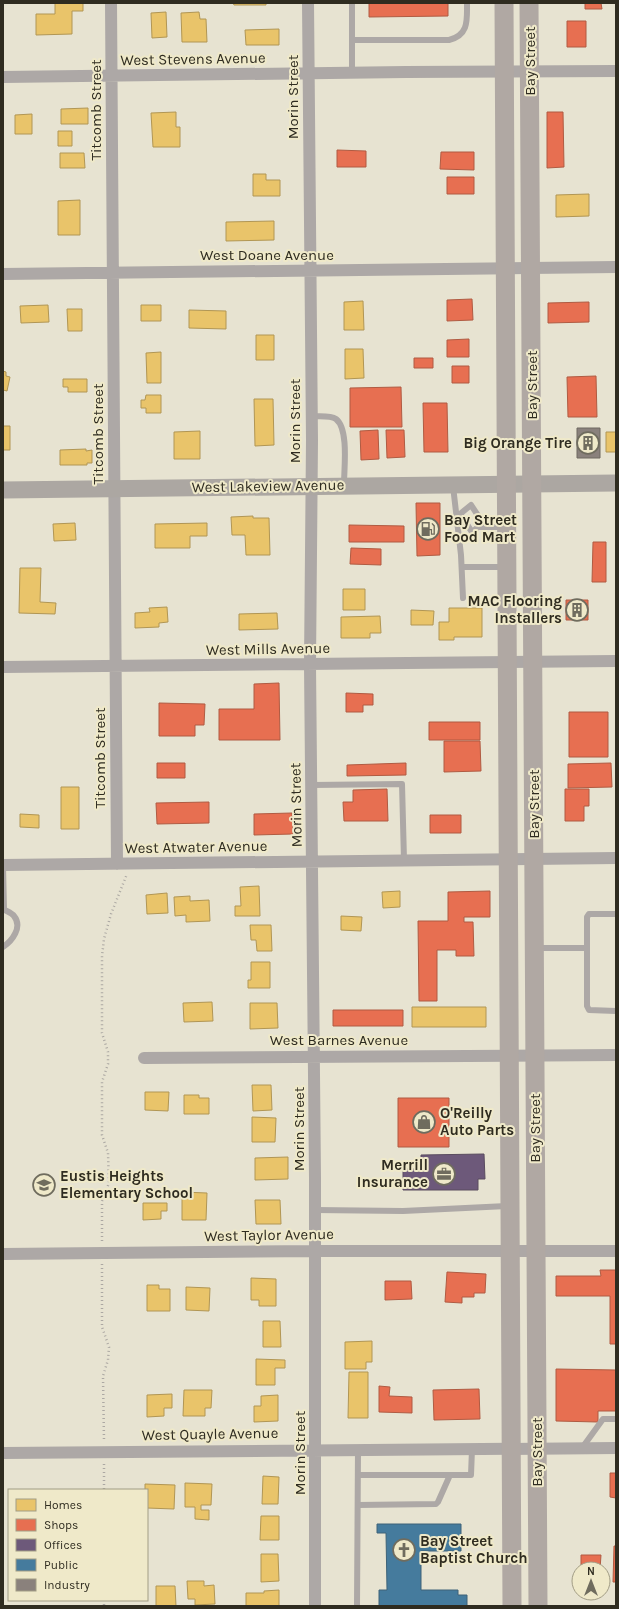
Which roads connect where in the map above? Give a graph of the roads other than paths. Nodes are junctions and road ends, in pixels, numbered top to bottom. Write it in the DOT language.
graph roads {
  1 [pos="111,3"];
  2 [pos="308,3"];
  3 [pos="352,3"];
  4 [pos="467,3"];
  5 [pos="504,3"];
  6 [pos="530,3"];
  7 [pos="352,40"];
  8 [pos="504,71"];
  9 [pos="530,71"];
  10 [pos="616,71"];
  11 [pos="352,73"];
  12 [pos="308,74"];
  13 [pos="111,76"];
  14 [pos="3,77"];
  15 [pos="531,268"];
  16 [pos="616,268"];
  17 [pos="505,269"];
  18 [pos="309,271"];
  19 [pos="113,272"];
  20 [pos="3,274"];
  21 [pos="311,416"];
  22 [pos="616,483"];
  23 [pos="506,484"];
  24 [pos="532,484"];
  25 [pos="453,485"];
  26 [pos="311,486"];
  27 [pos="344,486"];
  28 [pos="115,488"];
  29 [pos="3,490"];
  30 [pos="455,502"];
  31 [pos="466,508"];
  32 [pos="478,527"];
  33 [pos="506,527"];
  34 [pos="462,567"];
  35 [pos="506,567"];
  36 [pos="463,598"];
  37 [pos="533,661"];
  38 [pos="506,662"];
  39 [pos="616,662"];
  40 [pos="310,665"];
  41 [pos="115,666"];
  42 [pos="3,667"];
  43 [pos="312,785"];
  44 [pos="534,858"];
  45 [pos="616,858"];
  46 [pos="508,859"];
  47 [pos="404,860"];
  48 [pos="312,862"];
  49 [pos="123,864"];
  50 [pos="3,865"];
  51 [pos="3,909"];
  52 [pos="616,914"];
  53 [pos="3,947"];
  54 [pos="534,948"];
  55 [pos="587,948"];
  56 [pos="616,1010"];
  57 [pos="509,1054"];
  58 [pos="535,1054"];
  59 [pos="616,1055"];
  60 [pos="314,1056"];
  61 [pos="144,1058"];
  62 [pos="510,1206"];
  63 [pos="315,1210"];
  64 [pos="315,1251"];
  65 [pos="510,1251"];
  66 [pos="536,1251"];
  67 [pos="616,1251"];
  68 [pos="3,1254"];
  69 [pos="616,1419"];
  70 [pos="472,1448"];
  71 [pos="511,1448"];
  72 [pos="537,1448"];
  73 [pos="582,1448"];
  74 [pos="616,1448"];
  75 [pos="316,1449"];
  76 [pos="358,1449"];
  77 [pos="3,1453"];
  78 [pos="358,1475"];
  79 [pos="450,1475"];
  80 [pos="358,1505"];
  81 [pos="315,1606"];
  82 [pos="357,1606"];
  83 [pos="512,1606"];
  84 [pos="538,1606"];
  1 -- 13 [label="street, Titcomb Street"];
  2 -- 12 [label="street, Morin Street"];
  3 -- 7 [label="lane"];
  4 -- 7 [label="lane"];
  5 -- 8 [label="main road, Bay Street"];
  6 -- 9 [label="main road, Bay Street"];
  7 -- 11 [label="lane"];
  8 -- 9 [label="street, West Stevens Avenue"];
  8 -- 11 [label="street, West Stevens Avenue"];
  8 -- 17 [label="main road, Bay Street"];
  9 -- 10 [label="street, West Stevens Avenue"];
  9 -- 15 [label="main road, Bay Street"];
  11 -- 12 [label="street, West Stevens Avenue"];
  12 -- 13 [label="street, West Stevens Avenue"];
  12 -- 18 [label="street, Morin Street"];
  13 -- 14 [label="street, West Stevens Avenue"];
  13 -- 19 [label="street, Titcomb Street"];
  15 -- 16 [label="street, West Doane Avenue"];
  15 -- 17 [label="street, West Doane Avenue"];
  15 -- 24 [label="main road, Bay Street"];
  17 -- 18 [label="street, West Doane Avenue"];
  17 -- 23 [label="main road, Bay Street"];
  18 -- 19 [label="street, West Doane Avenue"];
  18 -- 21 [label="street, Morin Street"];
  19 -- 20 [label="street, West Doane Avenue"];
  19 -- 28 [label="street, Titcomb Street"];
  21 -- 26 [label="street, Morin Street"];
  21 -- 27 [label="lane"];
  22 -- 24 [label="street, West Lakeview Avenue"];
  23 -- 24 [label="street, West Lakeview Avenue"];
  23 -- 25 [label="street, West Lakeview Avenue"];
  23 -- 33 [label="main road, Bay Street"];
  24 -- 37 [label="main road, Bay Street"];
  25 -- 27 [label="street, West Lakeview Avenue"];
  25 -- 30 [label="lane"];
  26 -- 27 [label="street, West Lakeview Avenue"];
  26 -- 28 [label="street, West Lakeview Avenue"];
  26 -- 40 [label="street, Morin Street"];
  28 -- 29 [label="street, West Lakeview Avenue"];
  28 -- 41 [label="street, Titcomb Street"];
  30 -- 31 [label="lane"];
  30 -- 34 [label="lane"];
  31 -- 32 [label="lane"];
  31 -- 32 [label="lane"];
  32 -- 33 [label="lane"];
  33 -- 35 [label="main road, Bay Street"];
  34 -- 35 [label="lane"];
  34 -- 36 [label="lane"];
  35 -- 38 [label="main road, Bay Street"];
  37 -- 38 [label="street, West Mills Avenue"];
  37 -- 39 [label="street, West Mills Avenue"];
  37 -- 44 [label="main road, Bay Street"];
  38 -- 40 [label="street, West Mills Avenue"];
  38 -- 46 [label="main road, Bay Street"];
  40 -- 41 [label="street, West Mills Avenue"];
  40 -- 43 [label="street, Morin Street"];
  41 -- 42 [label="street, West Mills Avenue"];
  41 -- 49 [label="street, Titcomb Street"];
  43 -- 47 [label="lane"];
  43 -- 48 [label="street, Morin Street"];
  44 -- 45 [label="street, West Atwater Avenue"];
  44 -- 46 [label="street, West Atwater Avenue"];
  44 -- 54 [label="main road, Bay Street"];
  46 -- 47 [label="street, West Atwater Avenue"];
  46 -- 57 [label="main road, Bay Street"];
  47 -- 48 [label="street, West Atwater Avenue"];
  48 -- 49 [label="street, West Atwater Avenue"];
  48 -- 60 [label="street, Morin Street"];
  49 -- 50 [label="street, West Atwater Avenue"];
  50 -- 51 [label="lane"];
  51 -- 53 [label="lane"];
  52 -- 55 [label="lane"];
  54 -- 55 [label="lane"];
  54 -- 58 [label="main road, Bay Street"];
  55 -- 56 [label="lane"];
  57 -- 58 [label="street, West Barnes Avenue"];
  57 -- 60 [label="street, West Barnes Avenue"];
  57 -- 62 [label="main road, Bay Street"];
  58 -- 59 [label="street, West Barnes Avenue"];
  58 -- 66 [label="main road, Bay Street"];
  60 -- 61 [label="street, West Barnes Avenue"];
  60 -- 63 [label="street, Morin Street"];
  62 -- 63 [label="lane"];
  62 -- 65 [label="main road, Bay Street"];
  63 -- 64 [label="street, Morin Street"];
  64 -- 65 [label="street, West Taylor Avenue"];
  64 -- 68 [label="street, West Taylor Avenue"];
  64 -- 75 [label="street, Morin Street"];
  65 -- 66 [label="street, West Taylor Avenue"];
  65 -- 71 [label="main road, Bay Street"];
  66 -- 67 [label="street, West Taylor Avenue"];
  66 -- 72 [label="main road, Bay Street"];
  69 -- 73 [label="lane"];
  70 -- 71 [label="street, West Quayle Avenue"];
  70 -- 76 [label="street, West Quayle Avenue"];
  70 -- 79 [label="lane"];
  71 -- 72 [label="street, West Quayle Avenue"];
  71 -- 83 [label="main road, Bay Street"];
  72 -- 73 [label="street, West Quayle Avenue"];
  72 -- 84 [label="main road, Bay Street"];
  73 -- 74 [label="street, West Quayle Avenue"];
  75 -- 76 [label="street, West Quayle Avenue"];
  75 -- 77 [label="street, West Quayle Avenue"];
  75 -- 81 [label="street, Morin Street"];
  76 -- 78 [label="lane"];
  78 -- 79 [label="lane"];
  78 -- 80 [label="lane"];
  79 -- 80 [label="lane"];
  80 -- 82 [label="lane"];
}
